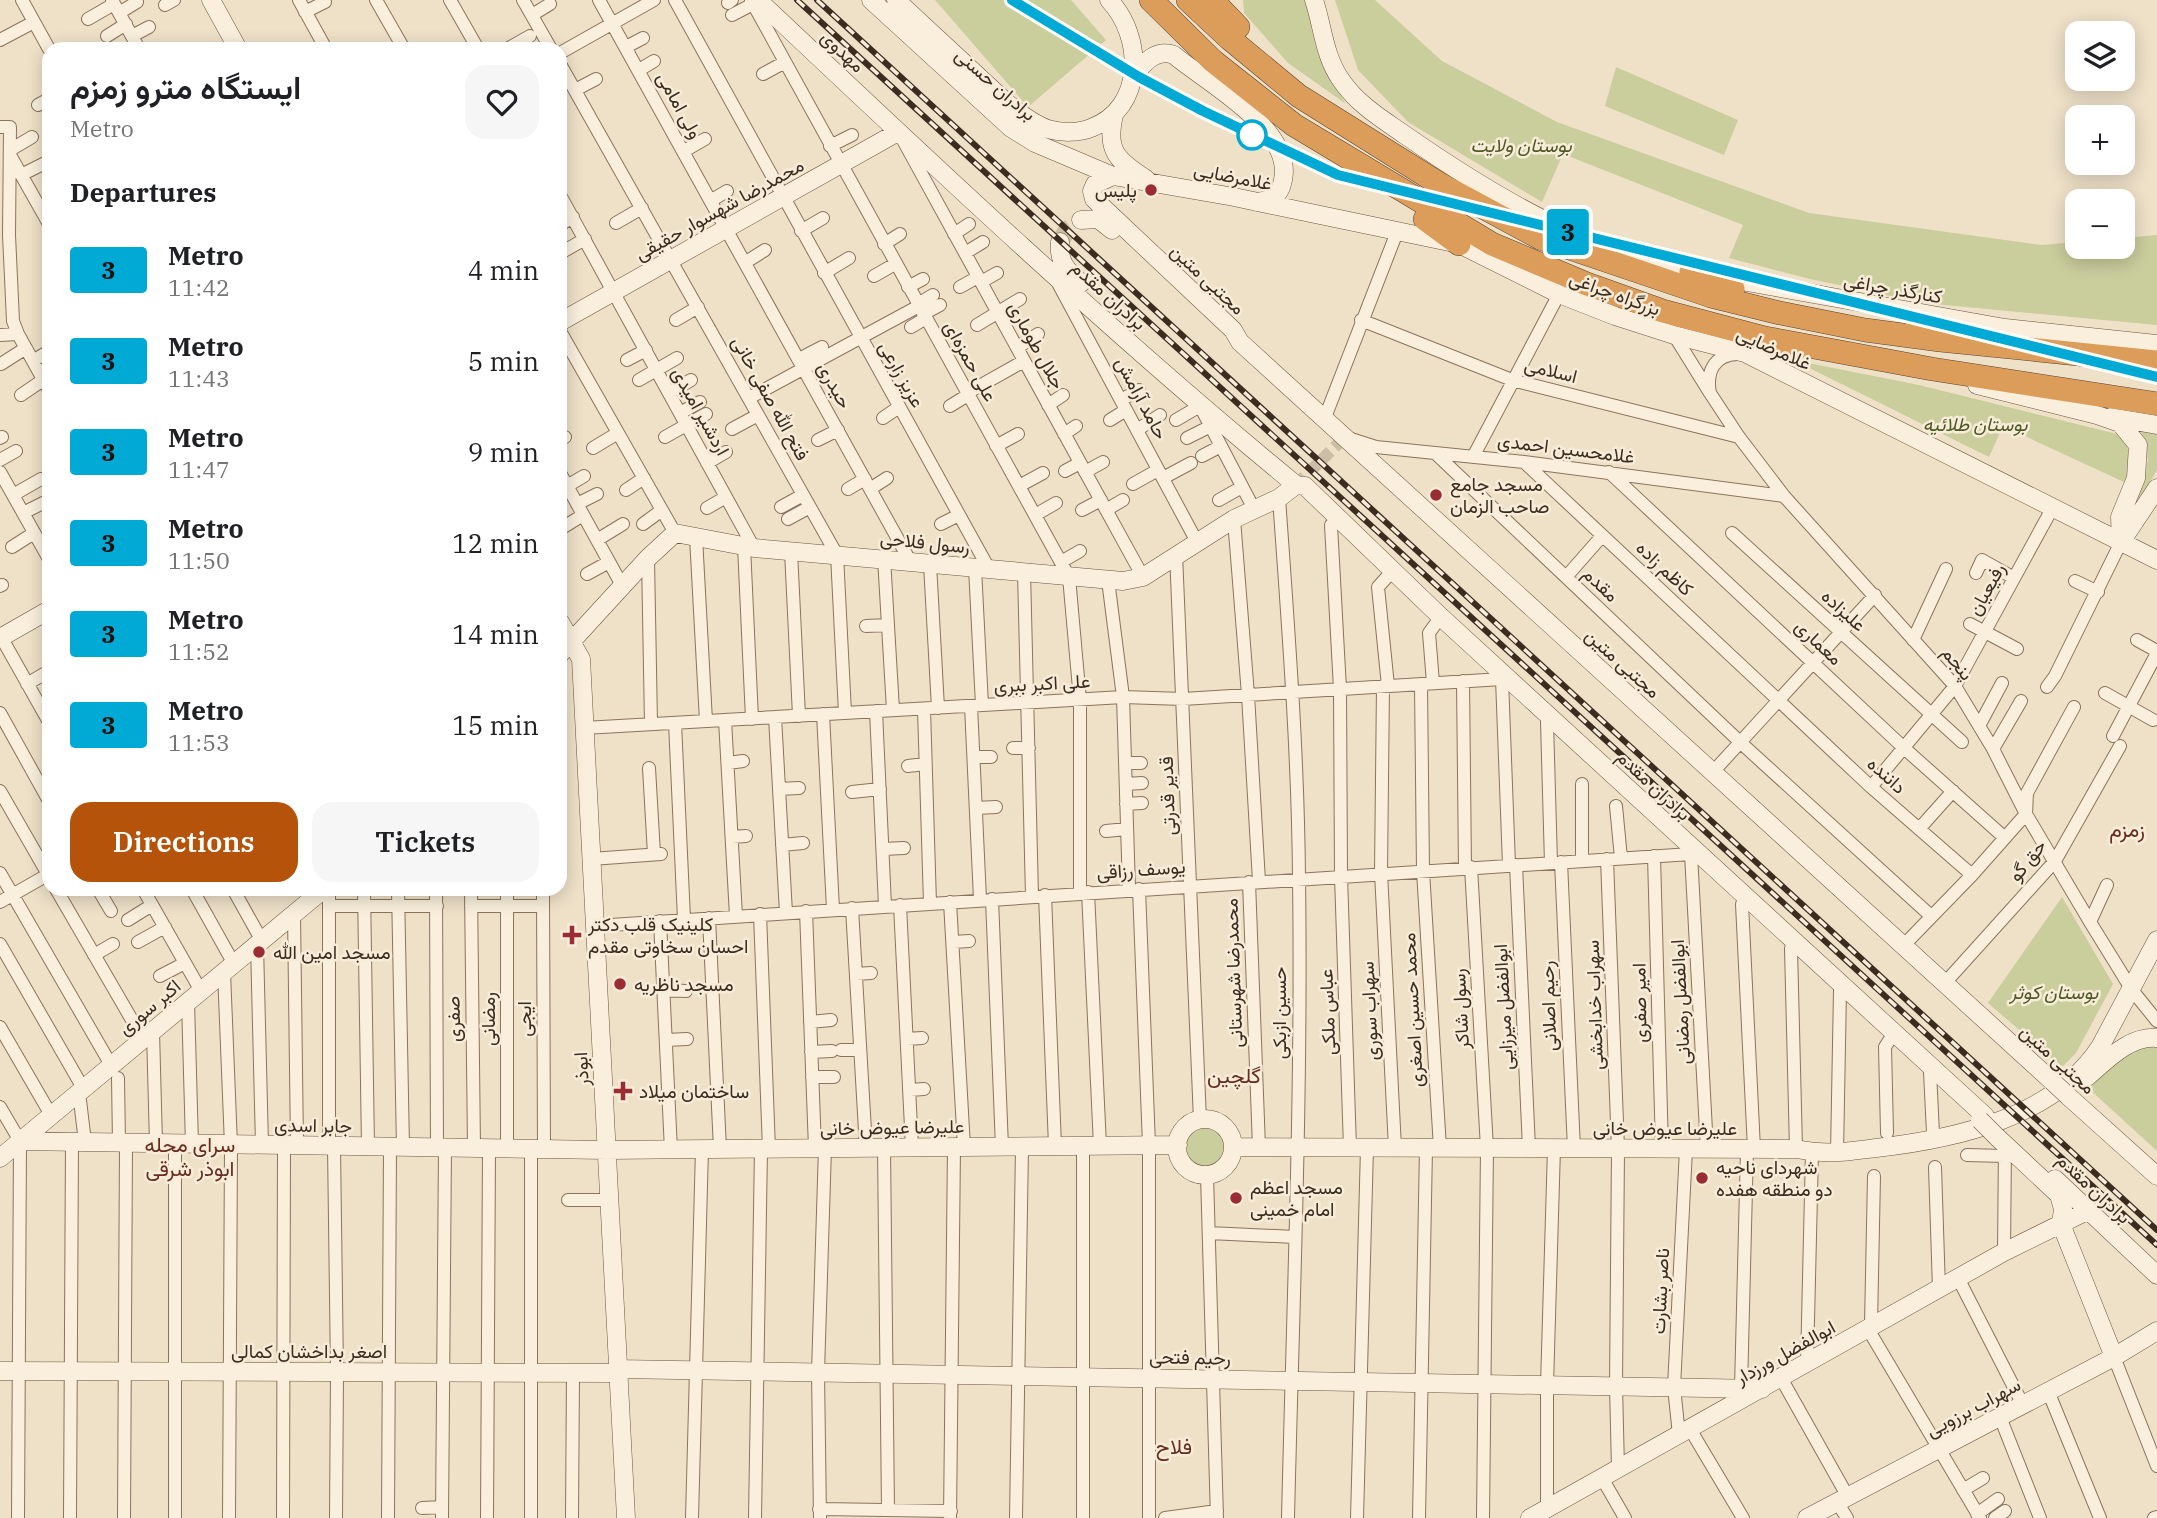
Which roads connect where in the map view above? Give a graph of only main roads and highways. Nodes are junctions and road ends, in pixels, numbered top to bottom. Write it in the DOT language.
graph roads {
  1 [pos="1152,0"];
  2 [pos="1188,0"];
  3 [pos="1212,0"];
  4 [pos="1351,161"];
  5 [pos="1438,183"];
  6 [pos="1459,244"];
  7 [pos="1691,272"];
  8 [pos="1940,340"];
  9 [pos="2157,362"];
  10 [pos="2157,404"];
  1 -- 4 [label="highway, بزرگراه چراغی"];
  2 -- 5 [label="highway, بزرگراه چراغی"];
  3 -- 5 [label="highway, بزرگراه چراغی"];
  4 -- 6 [label="highway"];
  4 -- 10 [label="highway, بزرگراه چراغی"];
  5 -- 8 [label="highway, بزرگراه چراغی"];
  7 -- 8 [label="highway"];
  8 -- 9 [label="highway, بزرگراه چراغی"];
}
